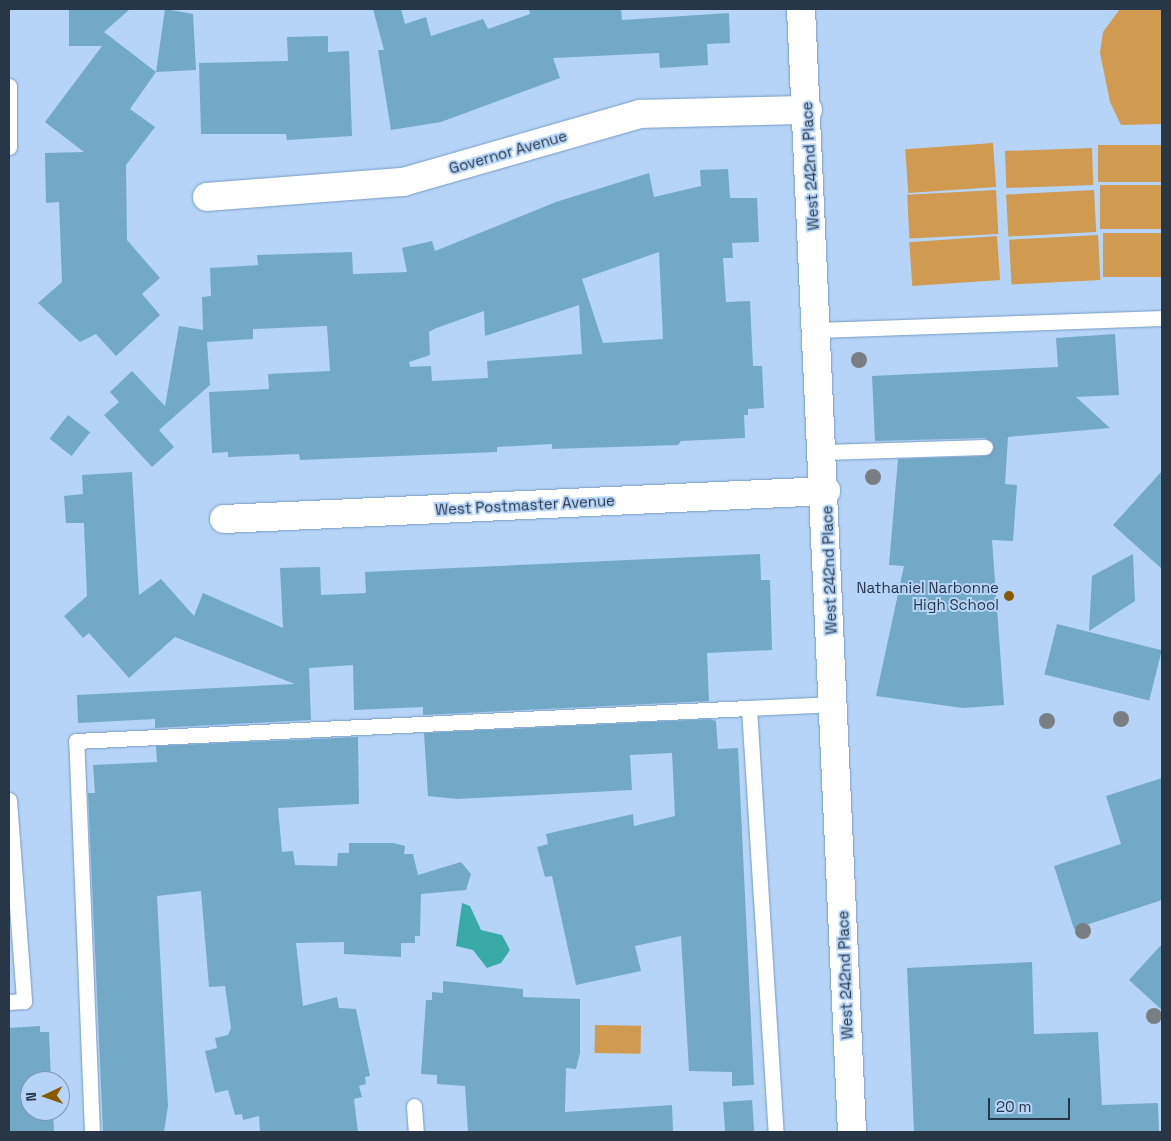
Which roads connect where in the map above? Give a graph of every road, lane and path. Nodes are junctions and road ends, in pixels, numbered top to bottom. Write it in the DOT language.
graph roads {
  1 [pos="801,9"];
  2 [pos="9,86"];
  3 [pos="808,110"];
  4 [pos="9,147"];
  5 [pos="207,196"];
  6 [pos="1162,318"];
  7 [pos="818,330"];
  8 [pos="985,447"];
  9 [pos="824,452"];
  10 [pos="826,490"];
  11 [pos="224,519"];
  12 [pos="834,704"];
  13 [pos="749,708"];
  14 [pos="9,800"];
  15 [pos="9,1002"];
  16 [pos="414,1106"];
  17 [pos="92,1132"];
  18 [pos="416,1132"];
  19 [pos="776,1132"];
  20 [pos="852,1132"];
  1 -- 3 [label="street, West 242nd Place"];
  2 -- 4 [label="lane"];
  3 -- 5 [label="street, Governor Avenue"];
  3 -- 7 [label="street, West 242nd Place"];
  6 -- 7 [label="lane"];
  7 -- 9 [label="street, West 242nd Place"];
  8 -- 9 [label="lane"];
  9 -- 10 [label="street, West 242nd Place"];
  10 -- 11 [label="street, West Postmaster Avenue"];
  10 -- 12 [label="street, West 242nd Place"];
  12 -- 13 [label="lane"];
  12 -- 20 [label="street, West 242nd Place"];
  13 -- 17 [label="lane"];
  13 -- 19 [label="lane"];
  14 -- 15 [label="lane"];
  16 -- 18 [label="lane"];
}
